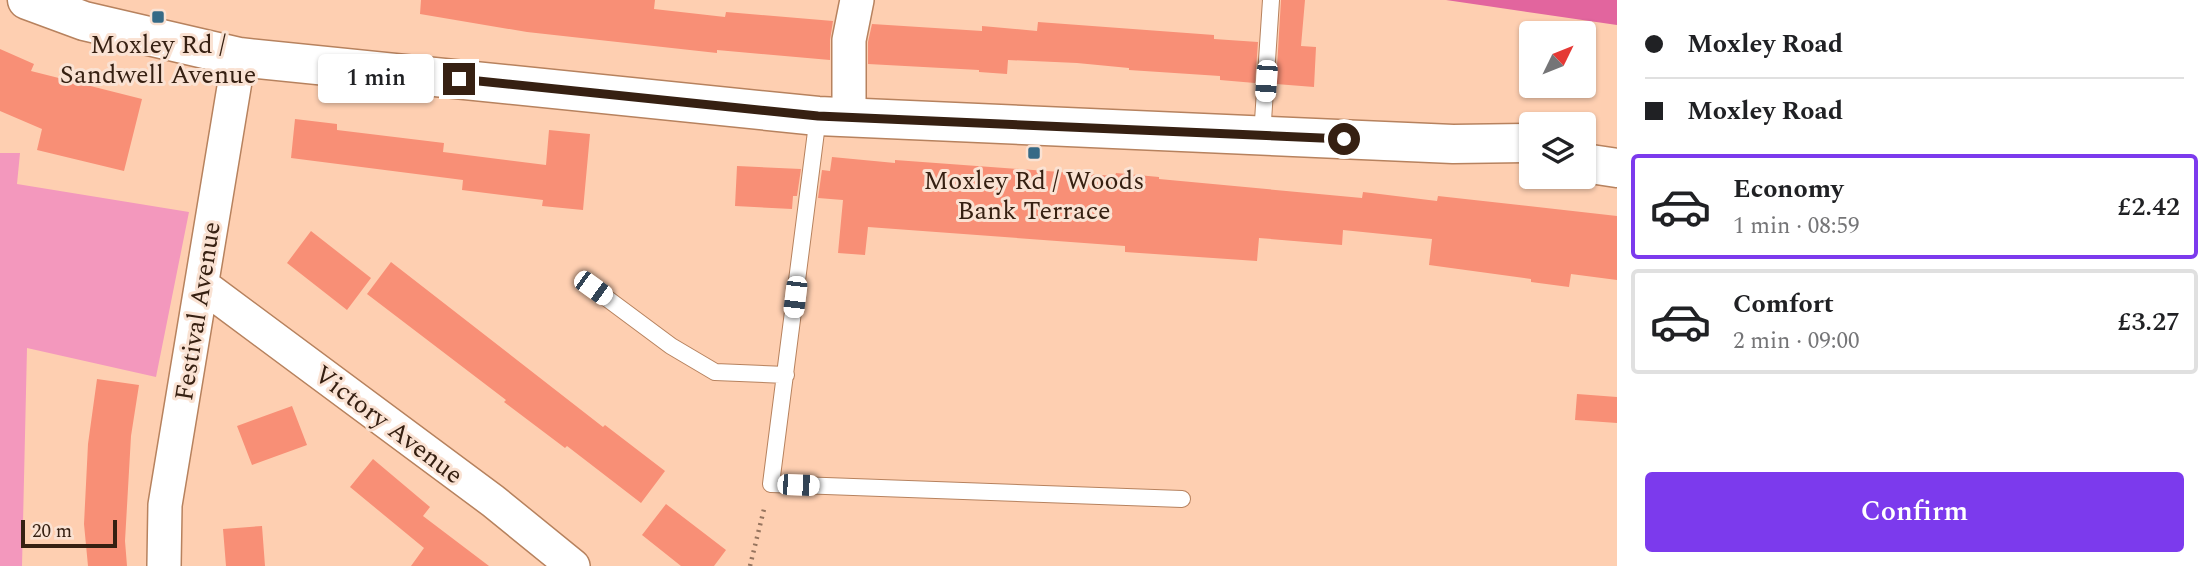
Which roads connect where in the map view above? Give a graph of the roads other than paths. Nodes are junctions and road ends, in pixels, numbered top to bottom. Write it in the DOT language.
graph roads {
  1 [pos="27,0"];
  2 [pos="858,0"];
  3 [pos="1271,0"];
  4 [pos="239,57"];
  5 [pos="834,117"];
  6 [pos="1262,136"];
  7 [pos="1596,142"];
  8 [pos="1617,142"];
  9 [pos="1519,143"];
  10 [pos="1453,144"];
  11 [pos="1519,153"];
  12 [pos="1596,165"];
  13 [pos="1617,168"];
  14 [pos="202,285"];
  15 [pos="593,288"];
  16 [pos="786,375"];
  17 [pos="1182,499"];
  18 [pos="164,566"];
  19 [pos="573,566"];
  1 -- 4 [label="main road"];
  2 -- 5 [label="street"];
  3 -- 6 [label="lane"];
  4 -- 5 [label="main road"];
  4 -- 14 [label="street, Festival Avenue"];
  5 -- 6 [label="main road"];
  5 -- 16 [label="lane"];
  6 -- 10 [label="main road"];
  7 -- 8 [label="main road"];
  9 -- 10 [label="main road"];
  10 -- 11 [label="main road"];
  12 -- 13 [label="main road"];
  14 -- 18 [label="street, Festival Avenue"];
  14 -- 19 [label="street, Victory Avenue"];
  15 -- 16 [label="lane"];
  16 -- 17 [label="lane"];
}
